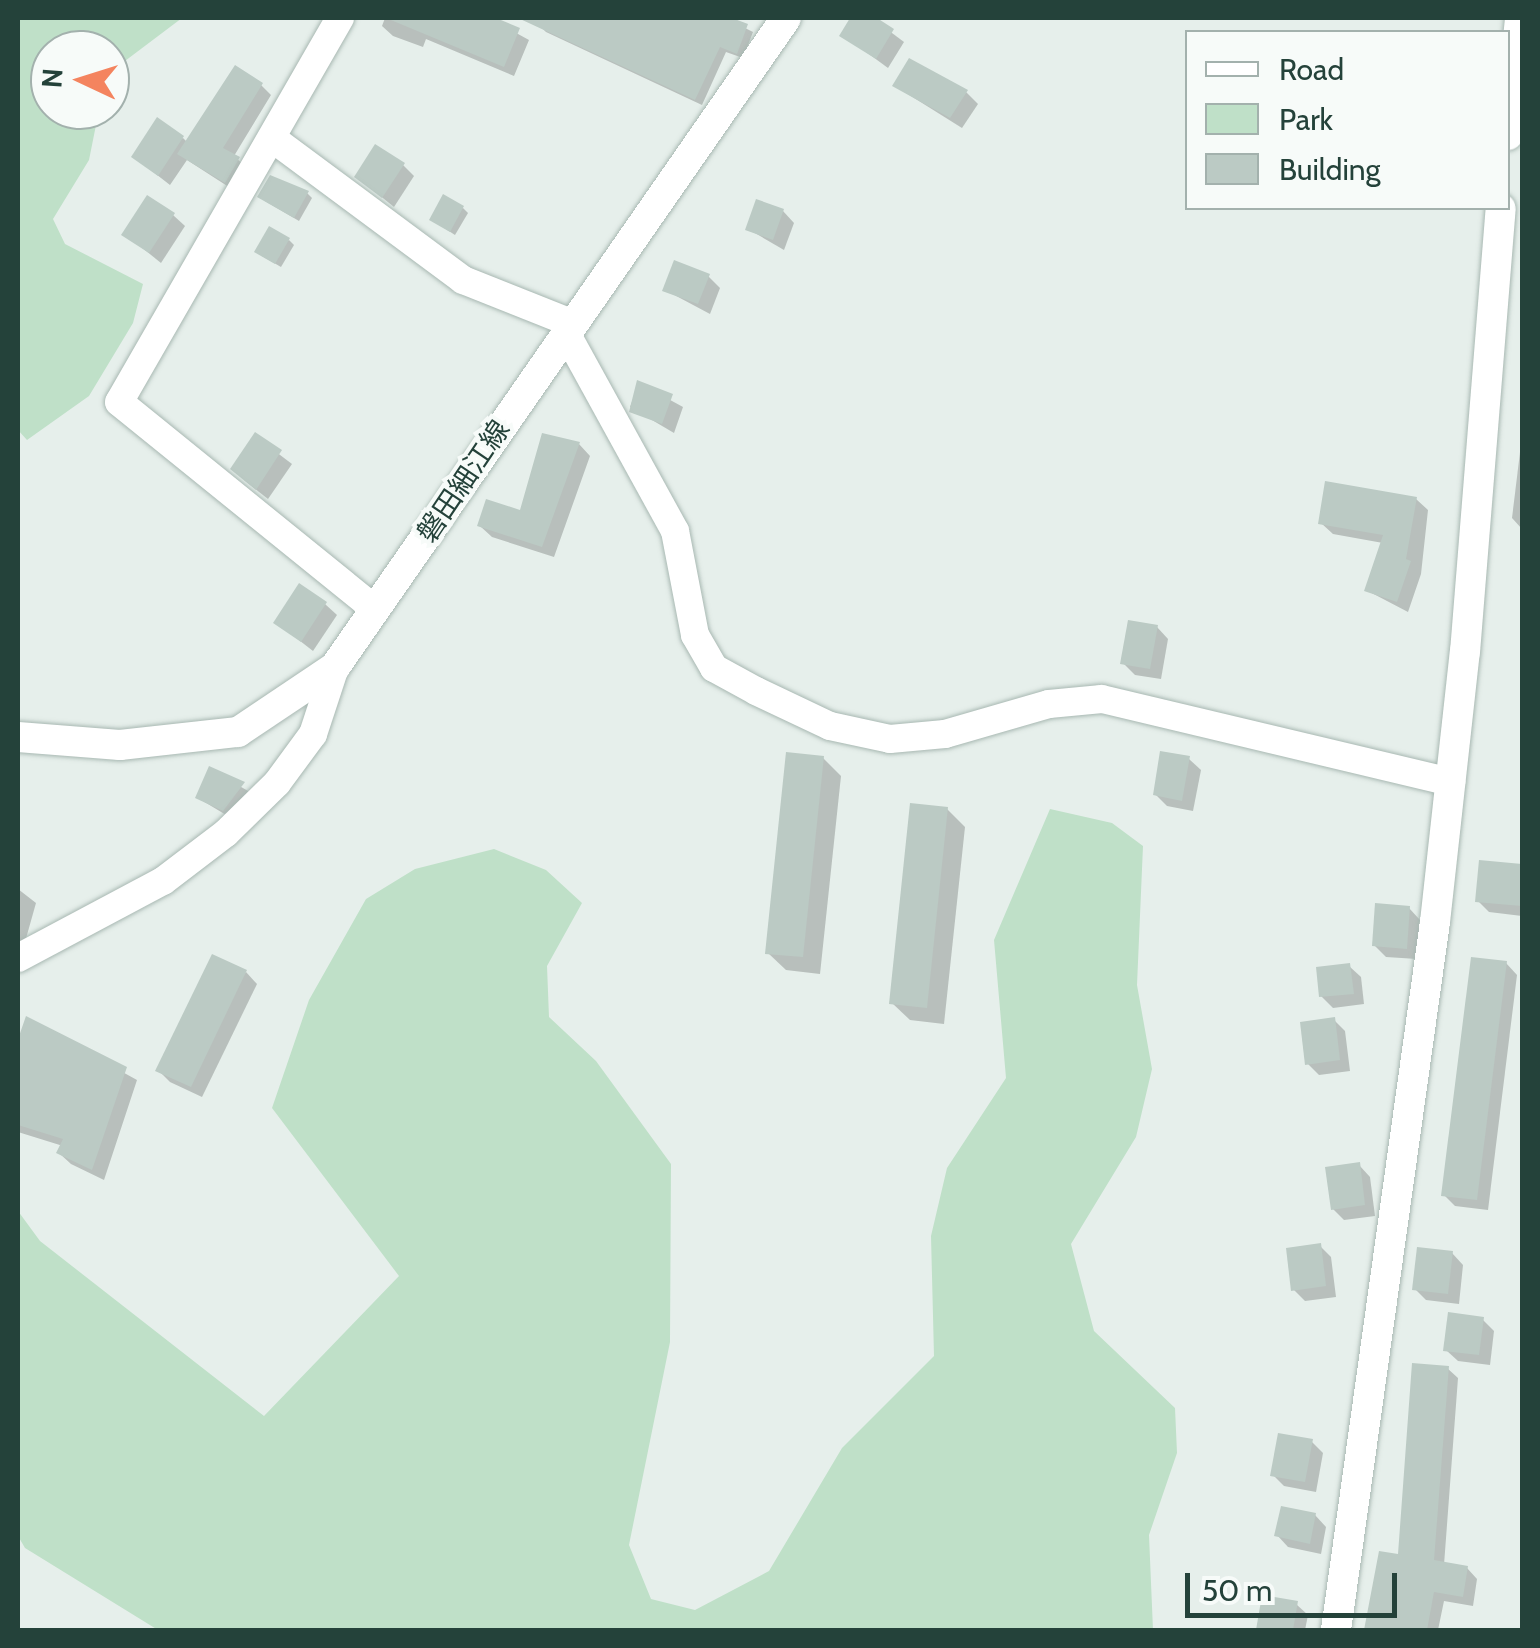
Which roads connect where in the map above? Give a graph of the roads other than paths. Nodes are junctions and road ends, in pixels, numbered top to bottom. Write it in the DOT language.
graph roads {
  1 [pos="340,18"];
  2 [pos="786,18"];
  3 [pos="1520,18"];
  4 [pos="1510,116"];
  5 [pos="272,138"];
  6 [pos="1501,210"];
  7 [pos="568,327"];
  8 [pos="375,608"];
  9 [pos="335,667"];
  10 [pos="18,738"];
  11 [pos="1451,782"];
  12 [pos="18,958"];
  13 [pos="1336,1630"];
  1 -- 5 [label="street"];
  2 -- 7 [label="street, 磐田細江線"];
  3 -- 4 [label="street"];
  5 -- 7 [label="street"];
  5 -- 8 [label="street"];
  6 -- 11 [label="street"];
  7 -- 8 [label="street, 磐田細江線"];
  7 -- 11 [label="street"];
  8 -- 9 [label="street, 磐田細江線"];
  9 -- 10 [label="street, 磐田細江線"];
  9 -- 12 [label="street"];
  11 -- 13 [label="street"];
}
